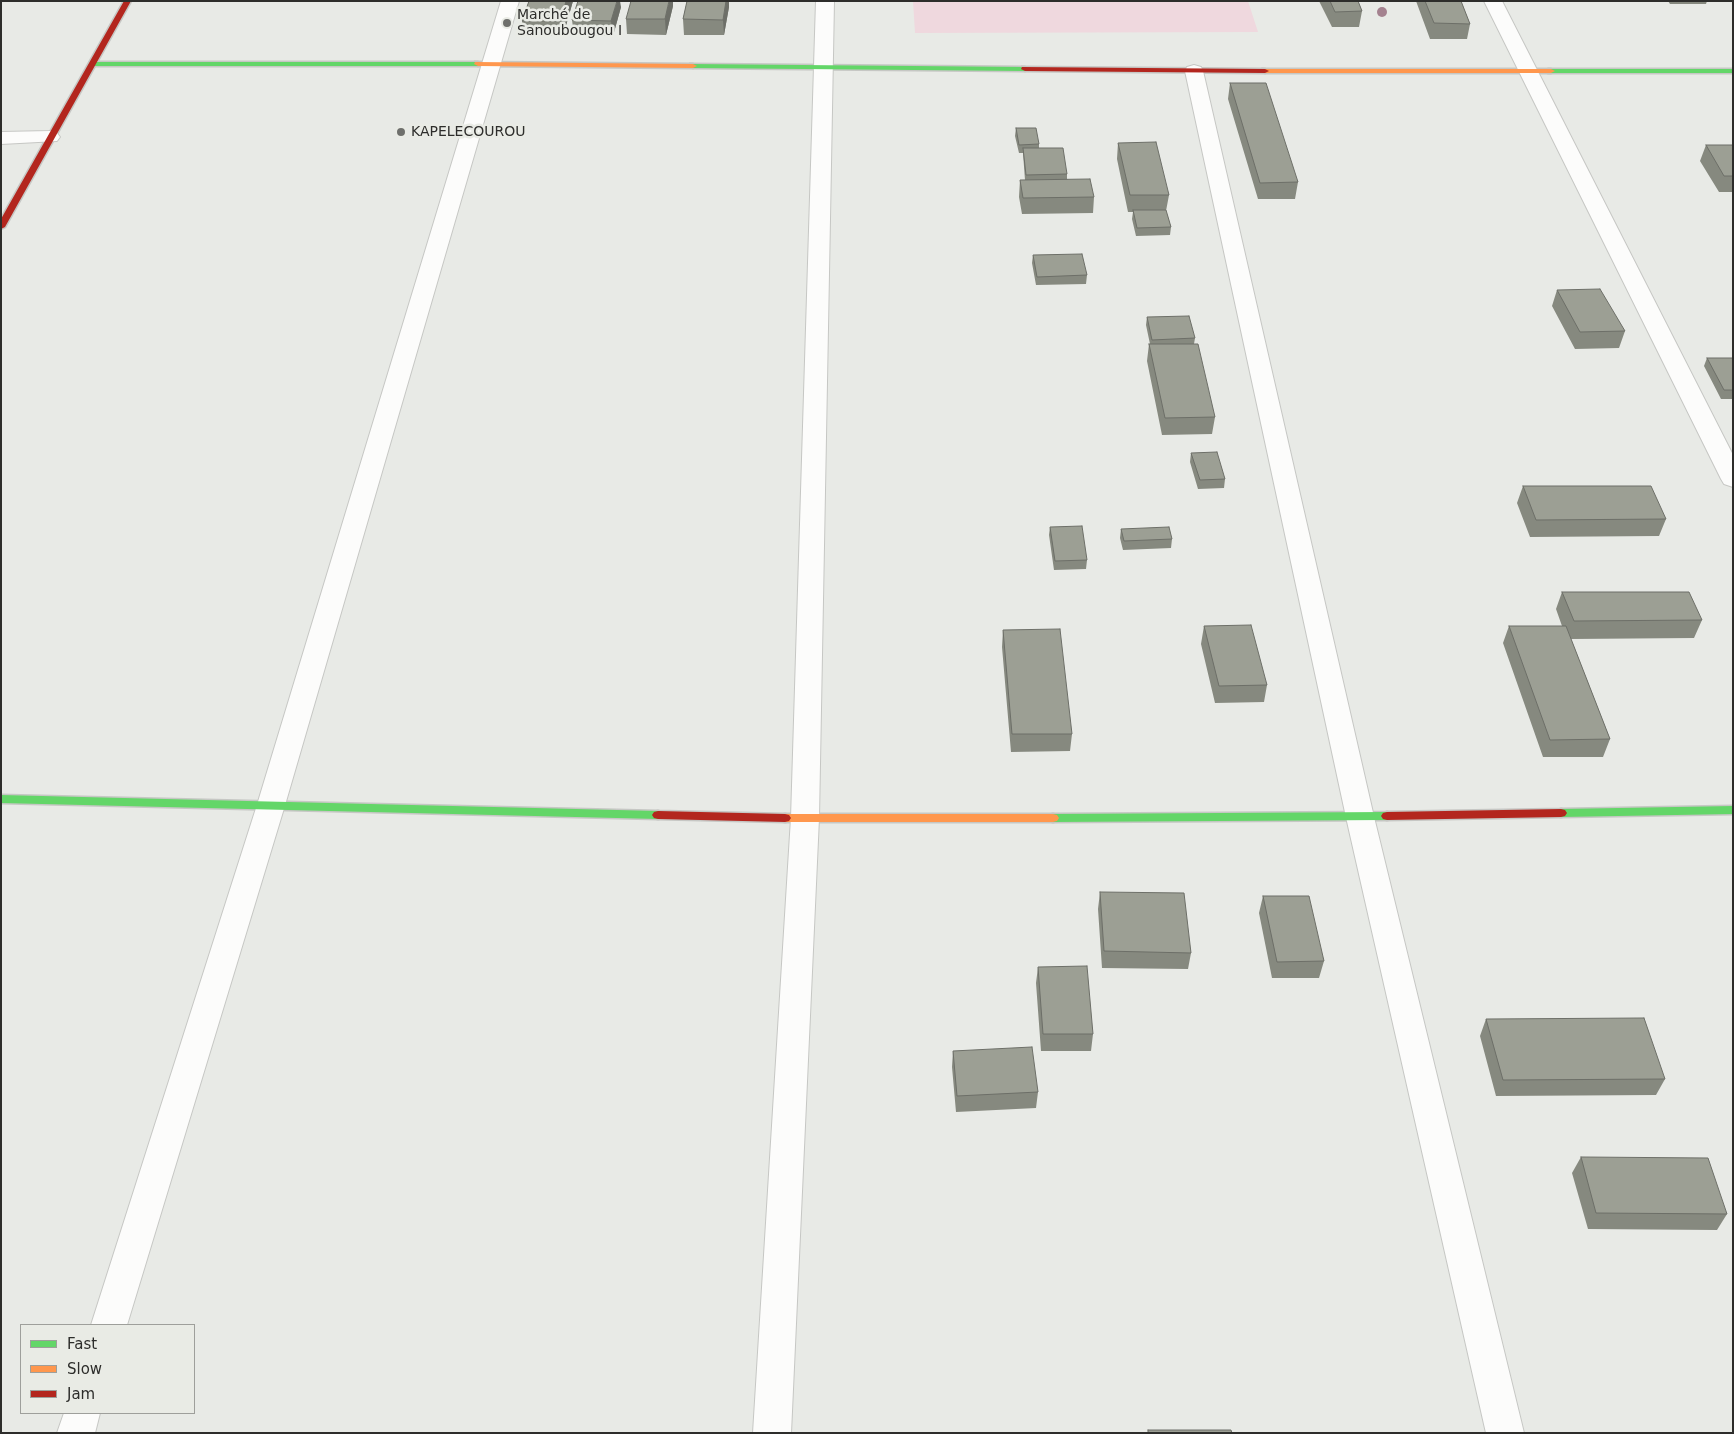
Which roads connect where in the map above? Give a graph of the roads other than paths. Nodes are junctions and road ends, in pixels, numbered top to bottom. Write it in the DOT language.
graph roads {
  1 [pos="128,1"];
  2 [pos="510,1"];
  3 [pos="826,1"];
  4 [pos="1493,1"];
  5 [pos="93,64"];
  6 [pos="492,64"];
  7 [pos="824,68"];
  8 [pos="1527,70"];
  9 [pos="1194,71"];
  10 [pos="1733,71"];
  11 [pos="50,137"];
  12 [pos="1,138"];
  13 [pos="1,227"];
  14 [pos="1733,479"];
  15 [pos="1,799"];
  16 [pos="271,804"];
  17 [pos="1733,810"];
  18 [pos="1360,817"];
  19 [pos="804,818"];
  20 [pos="109,1324"];
  21 [pos="82,1414"];
  22 [pos="76,1433"];
  23 [pos="772,1433"];
  24 [pos="1505,1433"];
  1 -- 5 [label="main road"];
  2 -- 6 [label="street"];
  3 -- 7 [label="street"];
  4 -- 8 [label="street"];
  5 -- 6 [label="main road"];
  5 -- 11 [label="main road"];
  6 -- 7 [label="main road"];
  6 -- 16 [label="street"];
  7 -- 9 [label="main road"];
  7 -- 19 [label="street"];
  8 -- 9 [label="main road"];
  8 -- 10 [label="main road"];
  8 -- 14 [label="street"];
  9 -- 18 [label="street"];
  11 -- 12 [label="street"];
  11 -- 13 [label="main road"];
  15 -- 16 [label="main road"];
  16 -- 19 [label="main road"];
  16 -- 20 [label="street"];
  17 -- 18 [label="main road"];
  18 -- 19 [label="main road"];
  18 -- 24 [label="street"];
  19 -- 23 [label="street"];
  21 -- 22 [label="street"];
}
